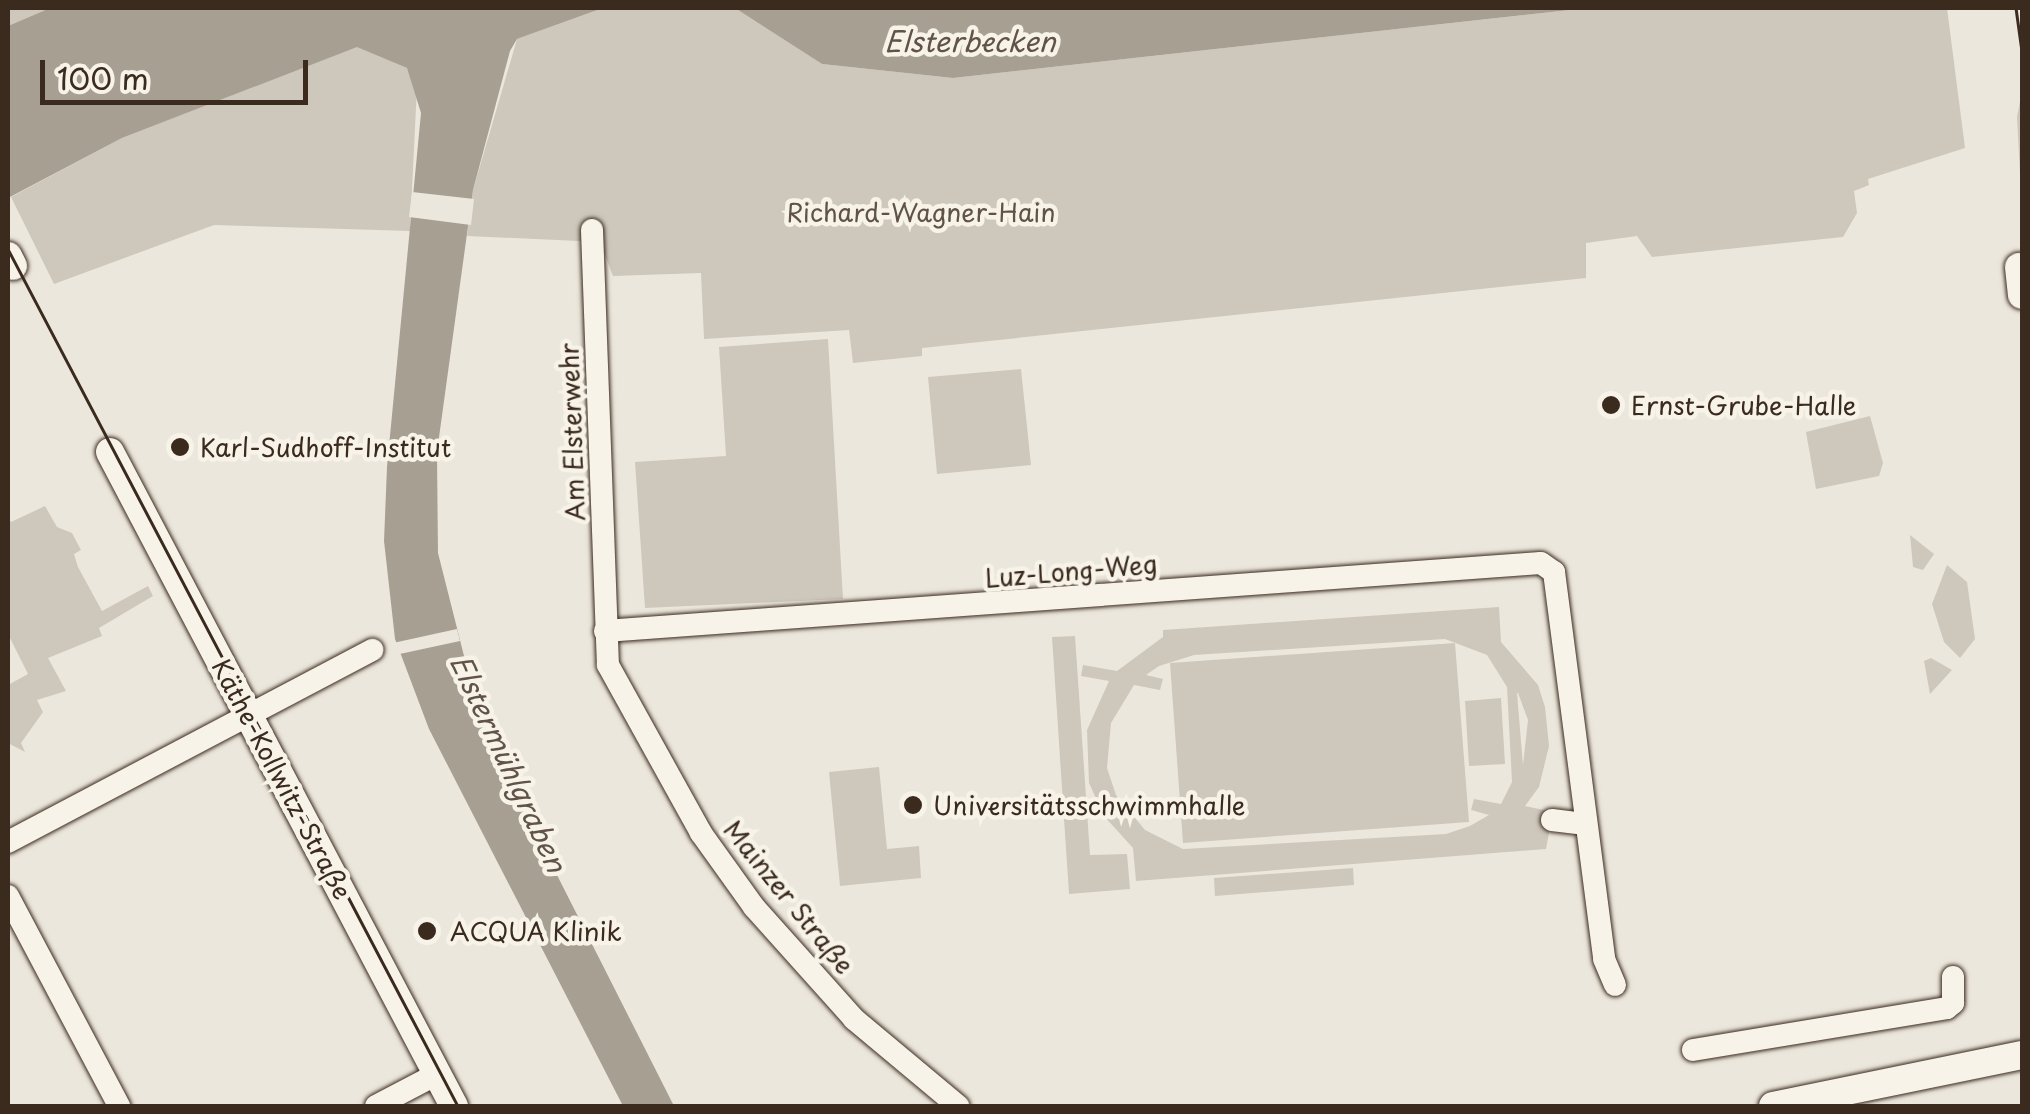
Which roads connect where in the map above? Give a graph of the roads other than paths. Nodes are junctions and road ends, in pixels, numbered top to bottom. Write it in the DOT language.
graph roads {
  1 [pos="592,230"];
  2 [pos="110,452"];
  3 [pos="605,631"];
  4 [pos="372,650"];
  5 [pos="248,713"];
  6 [pos="1552,820"];
  7 [pos="1586,824"];
  8 [pos="8,842"];
  9 [pos="8,896"];
  10 [pos="1953,977"];
  11 [pos="1615,985"];
  12 [pos="1693,1050"];
  13 [pos="2022,1055"];
  14 [pos="437,1074"];
  15 [pos="119,1106"];
  16 [pos="376,1106"];
  17 [pos="454,1106"];
  18 [pos="958,1106"];
  19 [pos="1773,1106"];
  1 -- 3 [label="street, Am Elsterwehr"];
  2 -- 5 [label="main road, Käthe-Kollwitz-Straße"];
  3 -- 7 [label="street, Luz-Long-Weg"];
  3 -- 18 [label="street, Mainzer Straße"];
  4 -- 5 [label="street"];
  5 -- 8 [label="street"];
  5 -- 14 [label="main road, Käthe-Kollwitz-Straße"];
  6 -- 7 [label="street"];
  7 -- 11 [label="street"];
  9 -- 15 [label="street"];
  10 -- 12 [label="street"];
  13 -- 19 [label="main road"];
  14 -- 16 [label="street"];
  14 -- 17 [label="main road, Käthe-Kollwitz-Straße"];
}
